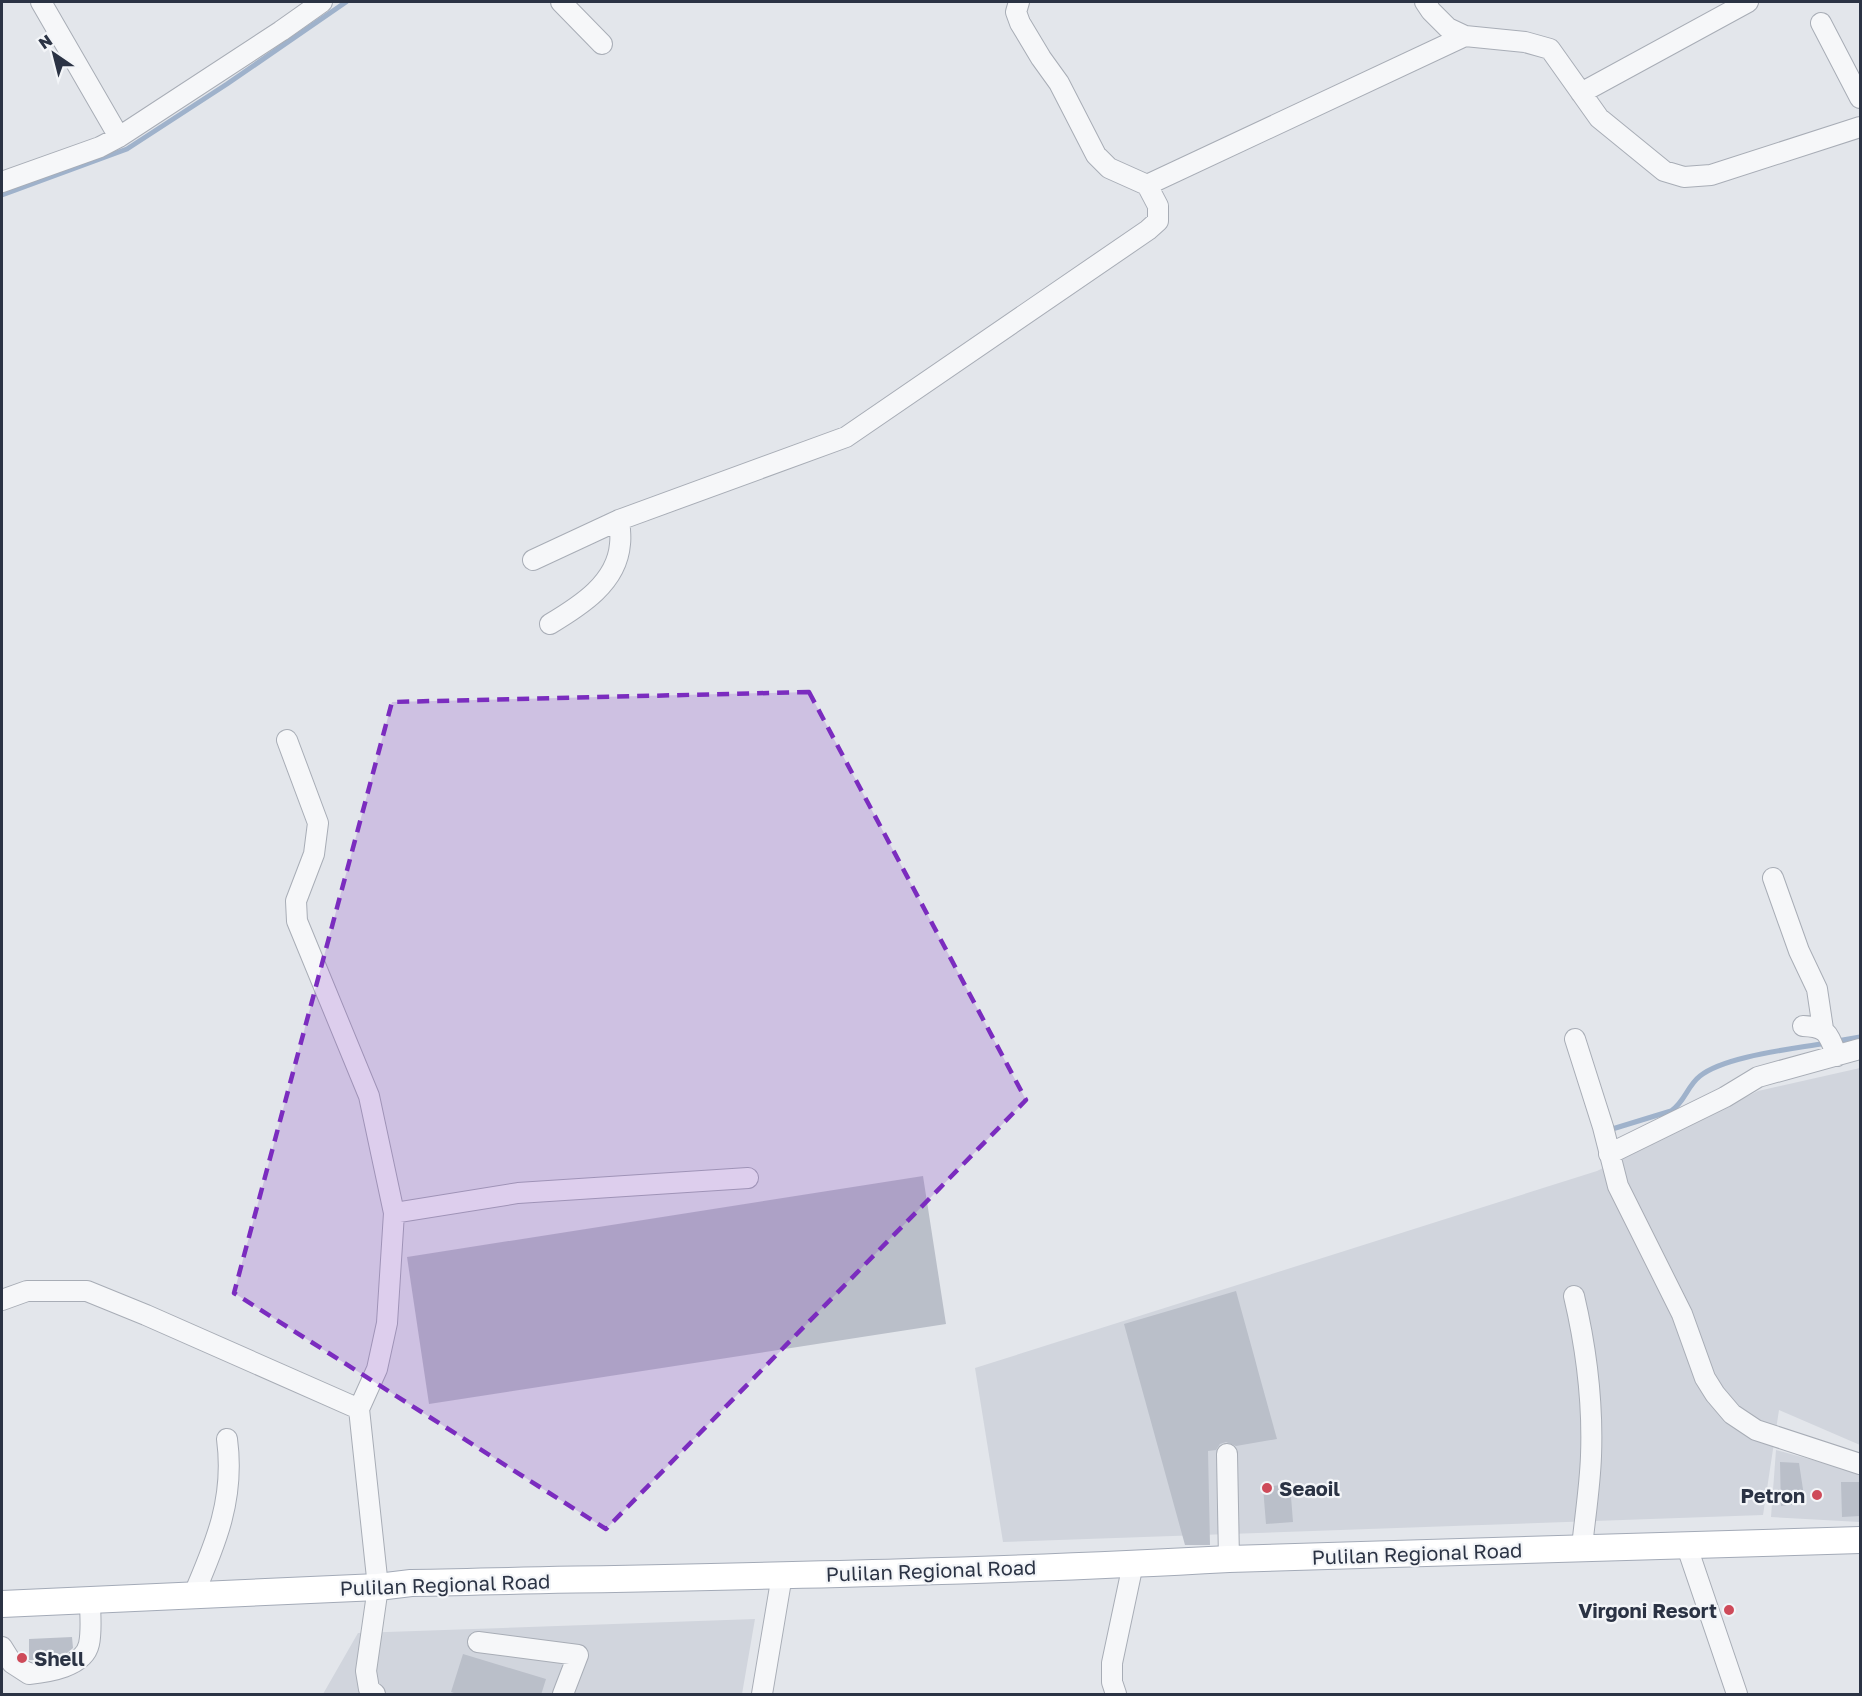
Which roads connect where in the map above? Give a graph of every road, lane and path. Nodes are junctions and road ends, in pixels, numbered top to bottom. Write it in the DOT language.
graph roads {
  1 [pos="41,2"];
  2 [pos="322,2"];
  3 [pos="561,2"];
  4 [pos="1019,2"];
  5 [pos="1425,2"];
  6 [pos="1748,2"];
  7 [pos="1821,23"];
  8 [pos="1465,36"];
  9 [pos="602,44"];
  10 [pos="1581,93"];
  11 [pos="1860,98"];
  12 [pos="1860,127"];
  13 [pos="119,137"];
  14 [pos="2,182"];
  15 [pos="1147,186"];
  16 [pos="619,520"];
  17 [pos="533,560"];
  18 [pos="550,624"];
  19 [pos="287,740"];
  20 [pos="1773,878"];
  21 [pos="1803,1026"];
  22 [pos="1823,1029"];
  23 [pos="1575,1039"];
  24 [pos="1860,1049"];
  25 [pos="1837,1056"];
  26 [pos="1609,1154"];
  27 [pos="748,1178"];
  28 [pos="394,1214"];
  29 [pos="1574,1296"];
  30 [pos="2,1300"];
  31 [pos="359,1409"];
  32 [pos="227,1439"];
  33 [pos="1227,1454"];
  34 [pos="1860,1464"];
  35 [pos="1860,1540"];
  36 [pos="1686,1544"];
  37 [pos="1582,1547"];
  38 [pos="1229,1559"];
  39 [pos="1133,1564"];
  40 [pos="782,1575"];
  41 [pos="378,1587"];
  42 [pos="193,1596"];
  43 [pos="90,1601"];
  44 [pos="2,1604"];
  45 [pos="478,1642"];
  46 [pos="2,1647"];
  47 [pos="375,1695"];
  48 [pos="563,1695"];
  49 [pos="762,1695"];
  50 [pos="1116,1695"];
  51 [pos="1737,1695"];
  1 -- 13 [label="street"];
  2 -- 13 [label="street"];
  3 -- 9 [label="street"];
  4 -- 15 [label="street"];
  5 -- 8 [label="street"];
  6 -- 10 [label="street"];
  7 -- 11 [label="street"];
  8 -- 10 [label="street"];
  8 -- 15 [label="street"];
  10 -- 12 [label="street"];
  13 -- 14 [label="street"];
  15 -- 16 [label="street"];
  16 -- 17 [label="street"];
  16 -- 18 [label="street"];
  19 -- 28 [label="street"];
  20 -- 22 [label="street"];
  21 -- 22 [label="street"];
  22 -- 25 [label="street"];
  23 -- 26 [label="street"];
  24 -- 25 [label="street"];
  25 -- 26 [label="street"];
  26 -- 34 [label="street"];
  27 -- 28 [label="street"];
  28 -- 31 [label="street"];
  29 -- 37 [label="street"];
  30 -- 31 [label="street"];
  31 -- 41 [label="street"];
  32 -- 42 [label="street"];
  33 -- 38 [label="street"];
  35 -- 36 [label="main road, Pulilan Regional Road"];
  36 -- 37 [label="main road, Pulilan Regional Road"];
  36 -- 51 [label="street"];
  37 -- 38 [label="main road, Pulilan Regional Road"];
  38 -- 39 [label="main road, Pulilan Regional Road"];
  39 -- 40 [label="main road, Pulilan Regional Road"];
  39 -- 50 [label="street"];
  40 -- 41 [label="main road, Pulilan Regional Road"];
  40 -- 49 [label="street"];
  41 -- 42 [label="main road, Pulilan Regional Road"];
  41 -- 47 [label="street"];
  42 -- 43 [label="main road, Pulilan Regional Road"];
  43 -- 44 [label="main road, Pulilan Regional Road"];
  43 -- 46 [label="street"];
  45 -- 48 [label="street"];
}
